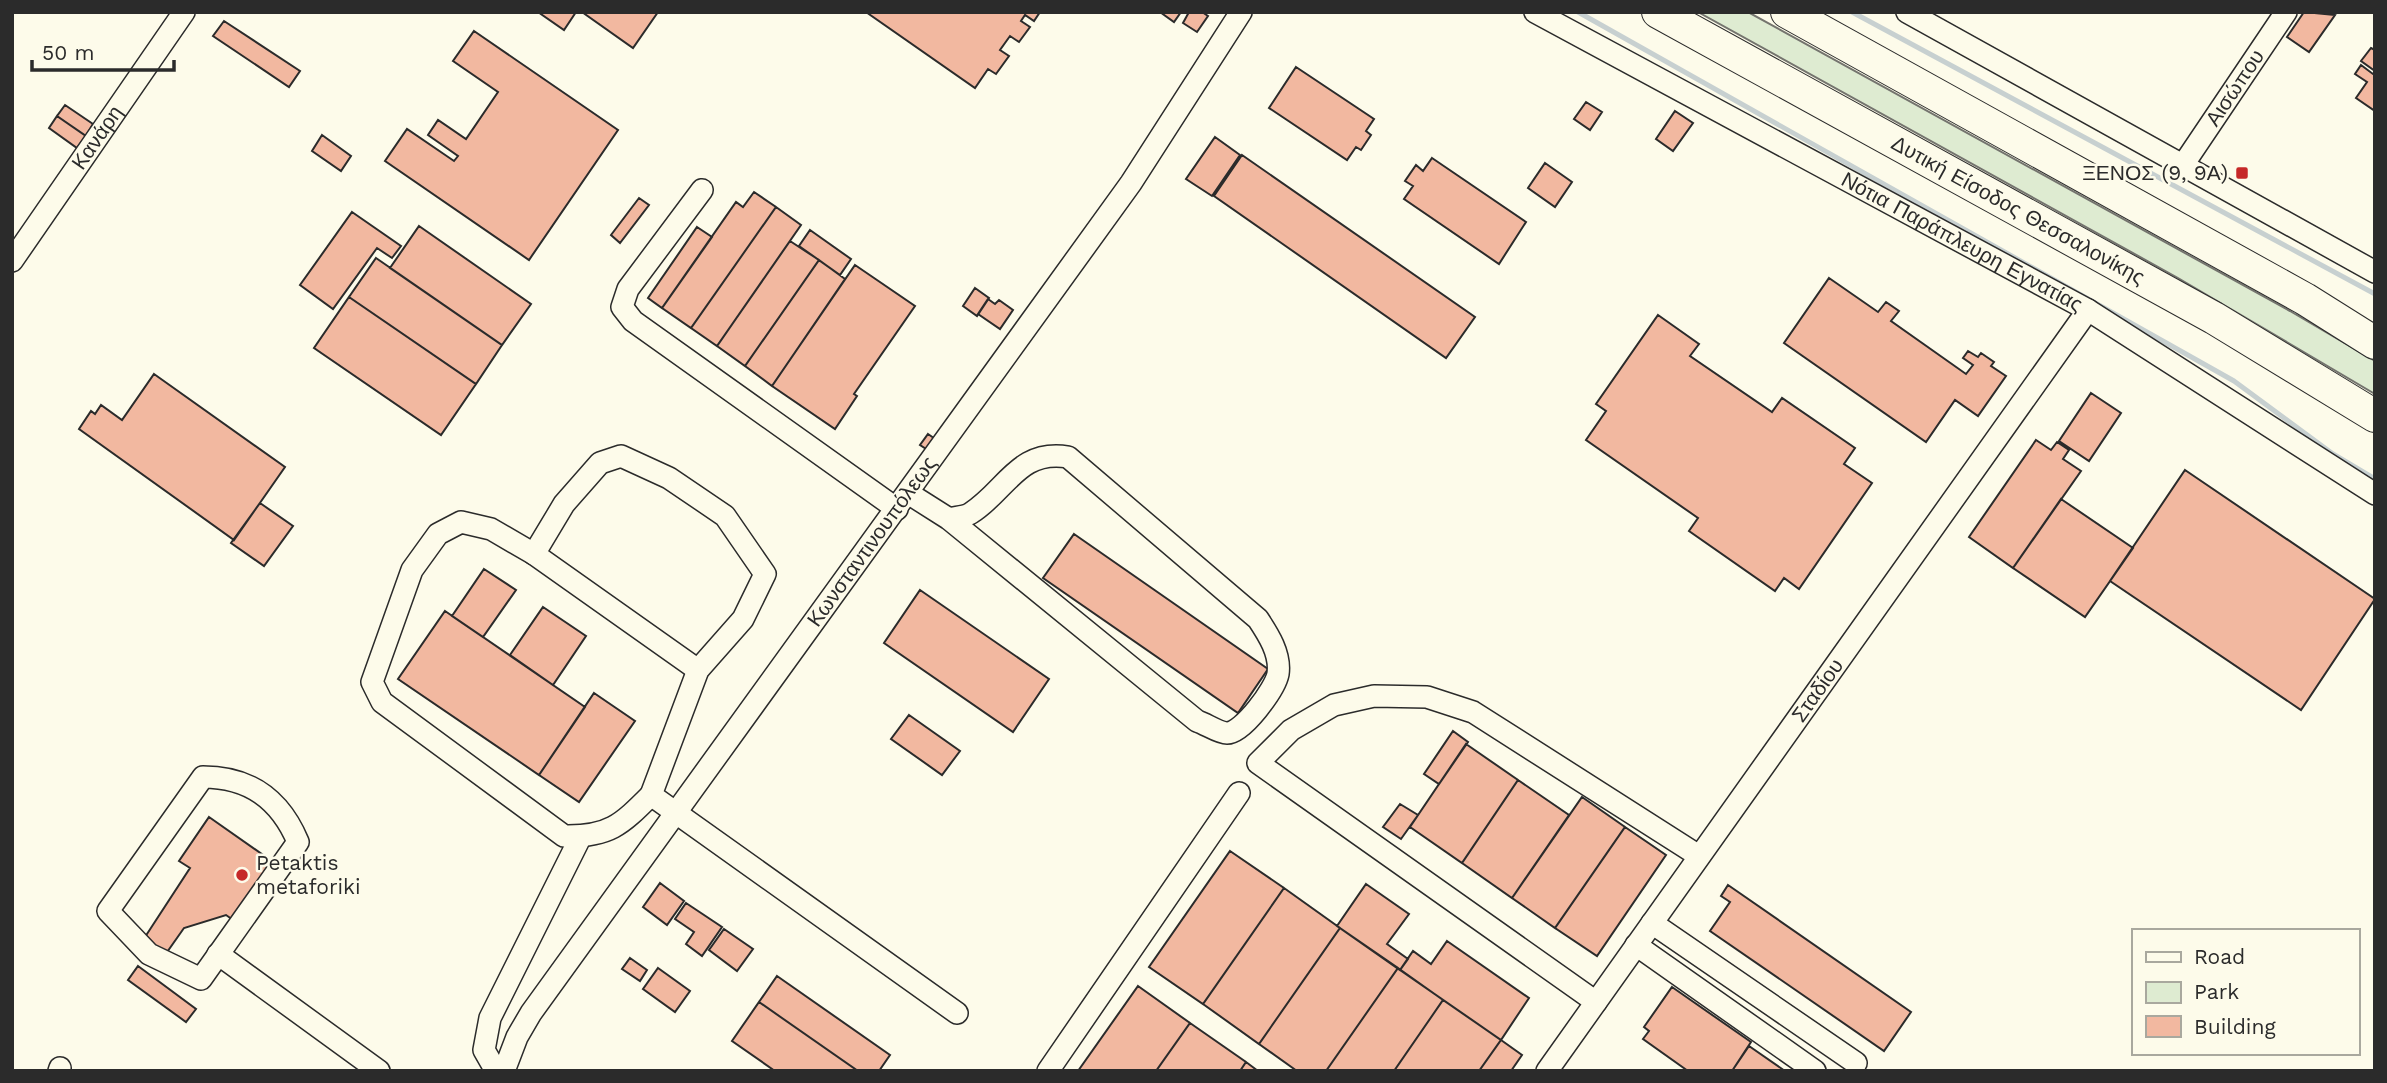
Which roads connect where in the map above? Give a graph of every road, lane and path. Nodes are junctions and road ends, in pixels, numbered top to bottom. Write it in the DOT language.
graph roads {
  1 [pos="184,12"];
  2 [pos="1241,12"];
  3 [pos="1535,12"];
  4 [pos="1658,12"];
  5 [pos="1787,12"];
  6 [pos="1907,12"];
  7 [pos="2286,12"];
  8 [pos="2183,165"];
  9 [pos="702,190"];
  10 [pos="12,261"];
  11 [pos="2375,272"];
  12 [pos="2088,310"];
  13 [pos="2375,343"];
  14 [pos="2375,416"];
  15 [pos="2375,494"];
  16 [pos="903,501"];
  17 [pos="949,519"];
  18 [pos="534,554"];
  19 [pos="698,670"];
  20 [pos="1239,793"];
  21 [pos="651,795"];
  22 [pos="678,813"];
  23 [pos="581,836"];
  24 [pos="1699,856"];
  25 [pos="1652,923"];
  26 [pos="1636,945"];
  27 [pos="218,954"];
  28 [pos="1596,1002"];
  29 [pos="957,1013"];
  30 [pos="1856,1063"];
  31 [pos="379,1071"];
  32 [pos="496,1071"];
  33 [pos="504,1071"];
  34 [pos="1048,1071"];
  35 [pos="1547,1071"];
  36 [pos="1815,1071"];
  1 -- 10 [label="street, Κανάρη"];
  2 -- 16 [label="street, Κωνσταντινουπόλεως"];
  3 -- 12 [label="street, Νότια Παράπλευρη Εγνατίας"];
  4 -- 14 [label="highway, Δυτική Είσοδος Θεσσαλονίκης"];
  5 -- 13 [label="highway"];
  6 -- 8 [label="street"];
  7 -- 8 [label="street, Αισώπου"];
  8 -- 11 [label="street"];
  9 -- 16 [label="street"];
  12 -- 15 [label="street, Νότια Παράπλευρη Εγνατίας"];
  12 -- 24 [label="street, Σταδίου"];
  16 -- 17 [label="street"];
  16 -- 22 [label="street, Κωνσταντινουπόλεως"];
  17 -- 17 [label="street"];
  18 -- 19 [label="street"];
  18 -- 19 [label="street"];
  18 -- 23 [label="street"];
  19 -- 21 [label="street"];
  20 -- 34 [label="street"];
  21 -- 22 [label="street"];
  21 -- 23 [label="street"];
  22 -- 29 [label="street"];
  22 -- 33 [label="street, Κωνσταντινουπόλεως"];
  23 -- 32 [label="street"];
  24 -- 25 [label="street, Σταδίου"];
  24 -- 28 [label="street"];
  25 -- 26 [label="street, Σταδίου"];
  25 -- 30 [label="street"];
  26 -- 28 [label="street, Σταδίου"];
  26 -- 36 [label="street"];
  27 -- 27 [label="street"];
  27 -- 31 [label="street"];
  28 -- 35 [label="street, Σταδίου"];
}
